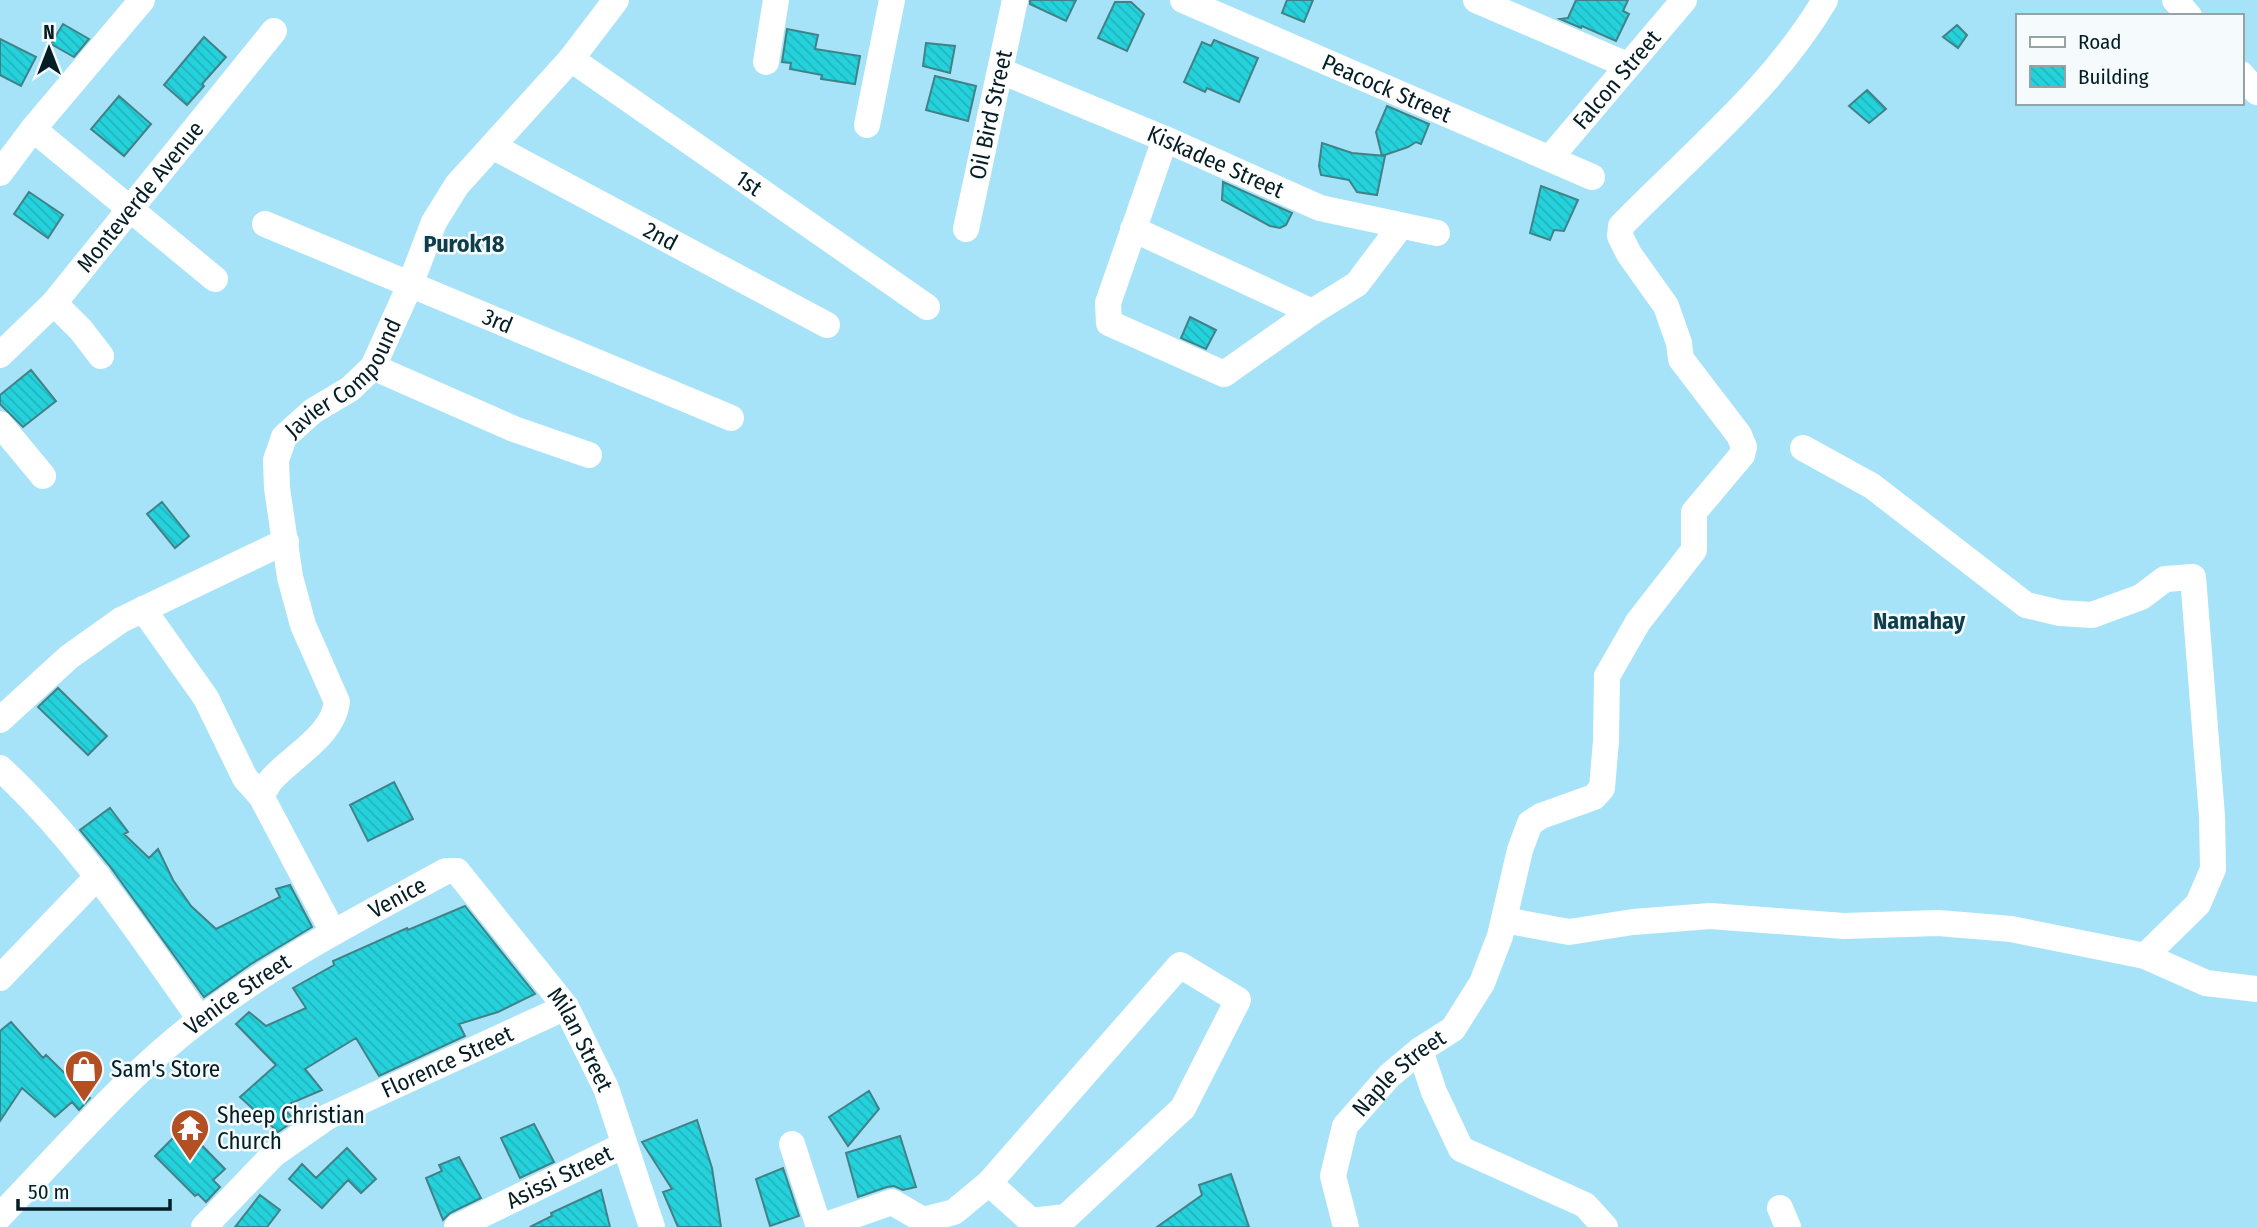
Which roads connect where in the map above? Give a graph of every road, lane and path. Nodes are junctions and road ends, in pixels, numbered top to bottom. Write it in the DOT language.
graph roads {
  1 [pos="142,0"];
  2 [pos="616,0"];
  3 [pos="776,0"];
  4 [pos="892,0"];
  5 [pos="1015,0"];
  6 [pos="1184,0"];
  7 [pos="1476,0"];
  8 [pos="1684,0"];
  9 [pos="1825,0"];
  10 [pos="2175,0"];
  11 [pos="2187,14"];
  12 [pos="274,31"];
  13 [pos="571,59"];
  14 [pos="766,62"];
  15 [pos="1628,65"];
  16 [pos="1001,71"];
  17 [pos="2243,76"];
  18 [pos="2257,92"];
  19 [pos="867,125"];
  20 [pos="33,129"];
  21 [pos="1165,139"];
  22 [pos="494,147"];
  23 [pos="1550,158"];
  24 [pos="0,173"];
  25 [pos="1592,177"];
  26 [pos="131,208"];
  27 [pos="265,224"];
  28 [pos="1400,226"];
  29 [pos="965,229"];
  30 [pos="1133,229"];
  31 [pos="1437,233"];
  32 [pos="215,279"];
  33 [pos="410,285"];
  34 [pos="54,303"];
  35 [pos="927,307"];
  36 [pos="1312,312"];
  37 [pos="827,325"];
  38 [pos="0,355"];
  39 [pos="102,356"];
  40 [pos="373,367"];
  41 [pos="731,418"];
  42 [pos="0,424"];
  43 [pos="1803,447"];
  44 [pos="589,455"];
  45 [pos="43,477"];
  46 [pos="286,541"];
  47 [pos="144,609"];
  48 [pos="0,720"];
  49 [pos="0,768"];
  50 [pos="261,796"];
  51 [pos="97,876"];
  52 [pos="463,877"];
  53 [pos="1504,920"];
  54 [pos="333,932"];
  55 [pos="2145,956"];
  56 [pos="0,978"];
  57 [pos="2257,989"];
  58 [pos="565,1007"];
  59 [pos="200,1019"];
  60 [pos="1420,1050"];
  61 [pos="792,1144"];
  62 [pos="624,1145"];
  63 [pos="989,1183"];
  64 [pos="0,1216"];
  65 [pos="204,1227"];
  66 [pos="457,1227"];
  67 [pos="652,1227"];
  68 [pos="820,1227"];
  69 [pos="1346,1227"];
  70 [pos="1605,1227"];
  1 -- 20 [label="street"];
  2 -- 13 [label="street, Javier Compound"];
  3 -- 14 [label="street"];
  4 -- 19 [label="street"];
  5 -- 16 [label="street, Oil Bird Street"];
  6 -- 23 [label="street, Peacock Street"];
  7 -- 15 [label="street"];
  8 -- 15 [label="street, Falcon Street"];
  9 -- 53 [label="street, Naple Street"];
  10 -- 11 [label="street"];
  12 -- 26 [label="street, Monteverde Avenue"];
  13 -- 22 [label="street, Javier Compound"];
  13 -- 35 [label="street, 1st"];
  15 -- 23 [label="street, Falcon Street"];
  16 -- 21 [label="street, Kiskadee Street"];
  16 -- 29 [label="street, Oil Bird Street"];
  17 -- 18 [label="street"];
  20 -- 24 [label="street"];
  20 -- 26 [label="street"];
  21 -- 28 [label="street, Kiskadee Street"];
  21 -- 30 [label="street"];
  22 -- 33 [label="street, Javier Compound"];
  22 -- 37 [label="street, 2nd"];
  23 -- 25 [label="street, Peacock Street"];
  26 -- 32 [label="street"];
  26 -- 34 [label="street, Monteverde Avenue"];
  27 -- 33 [label="street, 3rd"];
  28 -- 31 [label="street, Kiskadee Street"];
  28 -- 36 [label="street"];
  30 -- 36 [label="street"];
  30 -- 36 [label="street"];
  33 -- 40 [label="street, Javier Compound"];
  33 -- 41 [label="street, 3rd"];
  34 -- 38 [label="street, Monteverde Avenue"];
  34 -- 39 [label="street"];
  40 -- 44 [label="street"];
  40 -- 46 [label="street, Javier Compound"];
  42 -- 45 [label="street"];
  43 -- 55 [label="street"];
  46 -- 47 [label="street"];
  46 -- 50 [label="street, Javier Compound"];
  47 -- 48 [label="street"];
  47 -- 50 [label="street"];
  49 -- 51 [label="street"];
  50 -- 54 [label="street"];
  51 -- 56 [label="street"];
  51 -- 59 [label="street"];
  52 -- 54 [label="street, Venice"];
  52 -- 58 [label="street, Milan Street"];
  53 -- 55 [label="street"];
  53 -- 60 [label="street, Naple Street"];
  54 -- 59 [label="street, Venice Street"];
  55 -- 57 [label="street"];
  58 -- 62 [label="street, Milan Street"];
  58 -- 65 [label="street, Florence Street"];
  59 -- 64 [label="street, Venice Street"];
  60 -- 69 [label="street, Naple Street"];
  60 -- 70 [label="street"];
  61 -- 68 [label="street"];
  62 -- 66 [label="street, Asissi Street"];
  62 -- 67 [label="street, Milan Street"];
  63 -- 63 [label="street"];
  63 -- 68 [label="street"];
}
